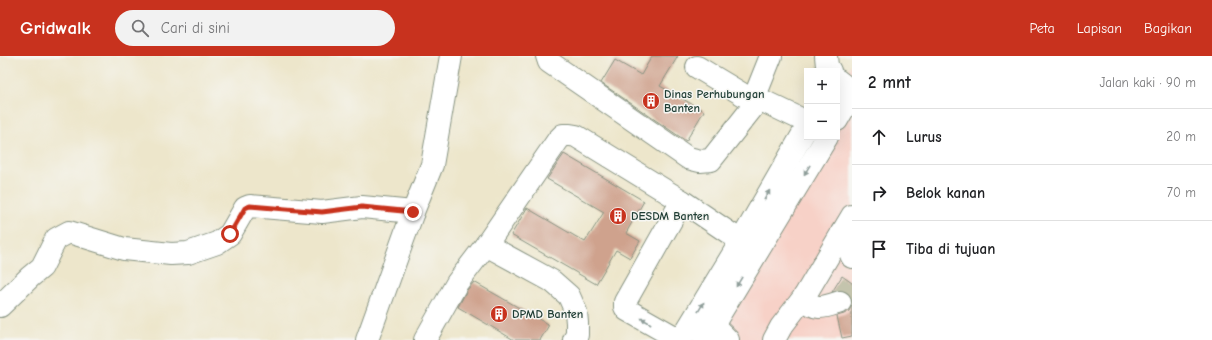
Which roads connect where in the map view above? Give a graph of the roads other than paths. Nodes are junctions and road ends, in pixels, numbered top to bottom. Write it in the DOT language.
graph roads {
  1 [pos="451,56"];
  2 [pos="547,56"];
  3 [pos="772,56"];
  4 [pos="826,56"];
  5 [pos="697,67"];
  6 [pos="828,68"];
  7 [pos="840,82"];
  8 [pos="852,88"];
  9 [pos="852,94"];
  10 [pos="755,99"];
  11 [pos="840,115"];
  12 [pos="804,121"];
  13 [pos="804,132"];
  14 [pos="825,140"];
  15 [pos="682,201"];
  16 [pos="413,212"];
  17 [pos="847,224"];
  18 [pos="741,241"];
  19 [pos="486,245"];
  20 [pos="852,257"];
  21 [pos="804,297"];
  22 [pos="840,302"];
  23 [pos="0,306"];
  24 [pos="715,335"];
  25 [pos="367,340"];
  26 [pos="425,340"];
  27 [pos="574,340"];
  28 [pos="680,340"];
  29 [pos="774,340"];
  1 -- 16 [label="street"];
  2 -- 10 [label="street"];
  3 -- 10 [label="street"];
  4 -- 6 [label="street"];
  5 -- 10 [label="street"];
  7 -- 8 [label="street"];
  9 -- 11 [label="street"];
  10 -- 12 [label="street"];
  18 -- 13 [label="street, one-way"];
  14 -- 24 [label="street, one-way"];
  15 -- 18 [label="street"];
  15 -- 19 [label="street"];
  28 -- 15 [label="street, one-way"];
  16 -- 23 [label="street"];
  16 -- 25 [label="street"];
  17 -- 20 [label="street"];
  17 -- 21 [label="street"];
  28 -- 18 [label="street, one-way"];
  19 -- 26 [label="street"];
  19 -- 27 [label="street"];
  21 -- 22 [label="street"];
  21 -- 29 [label="street"];
}
